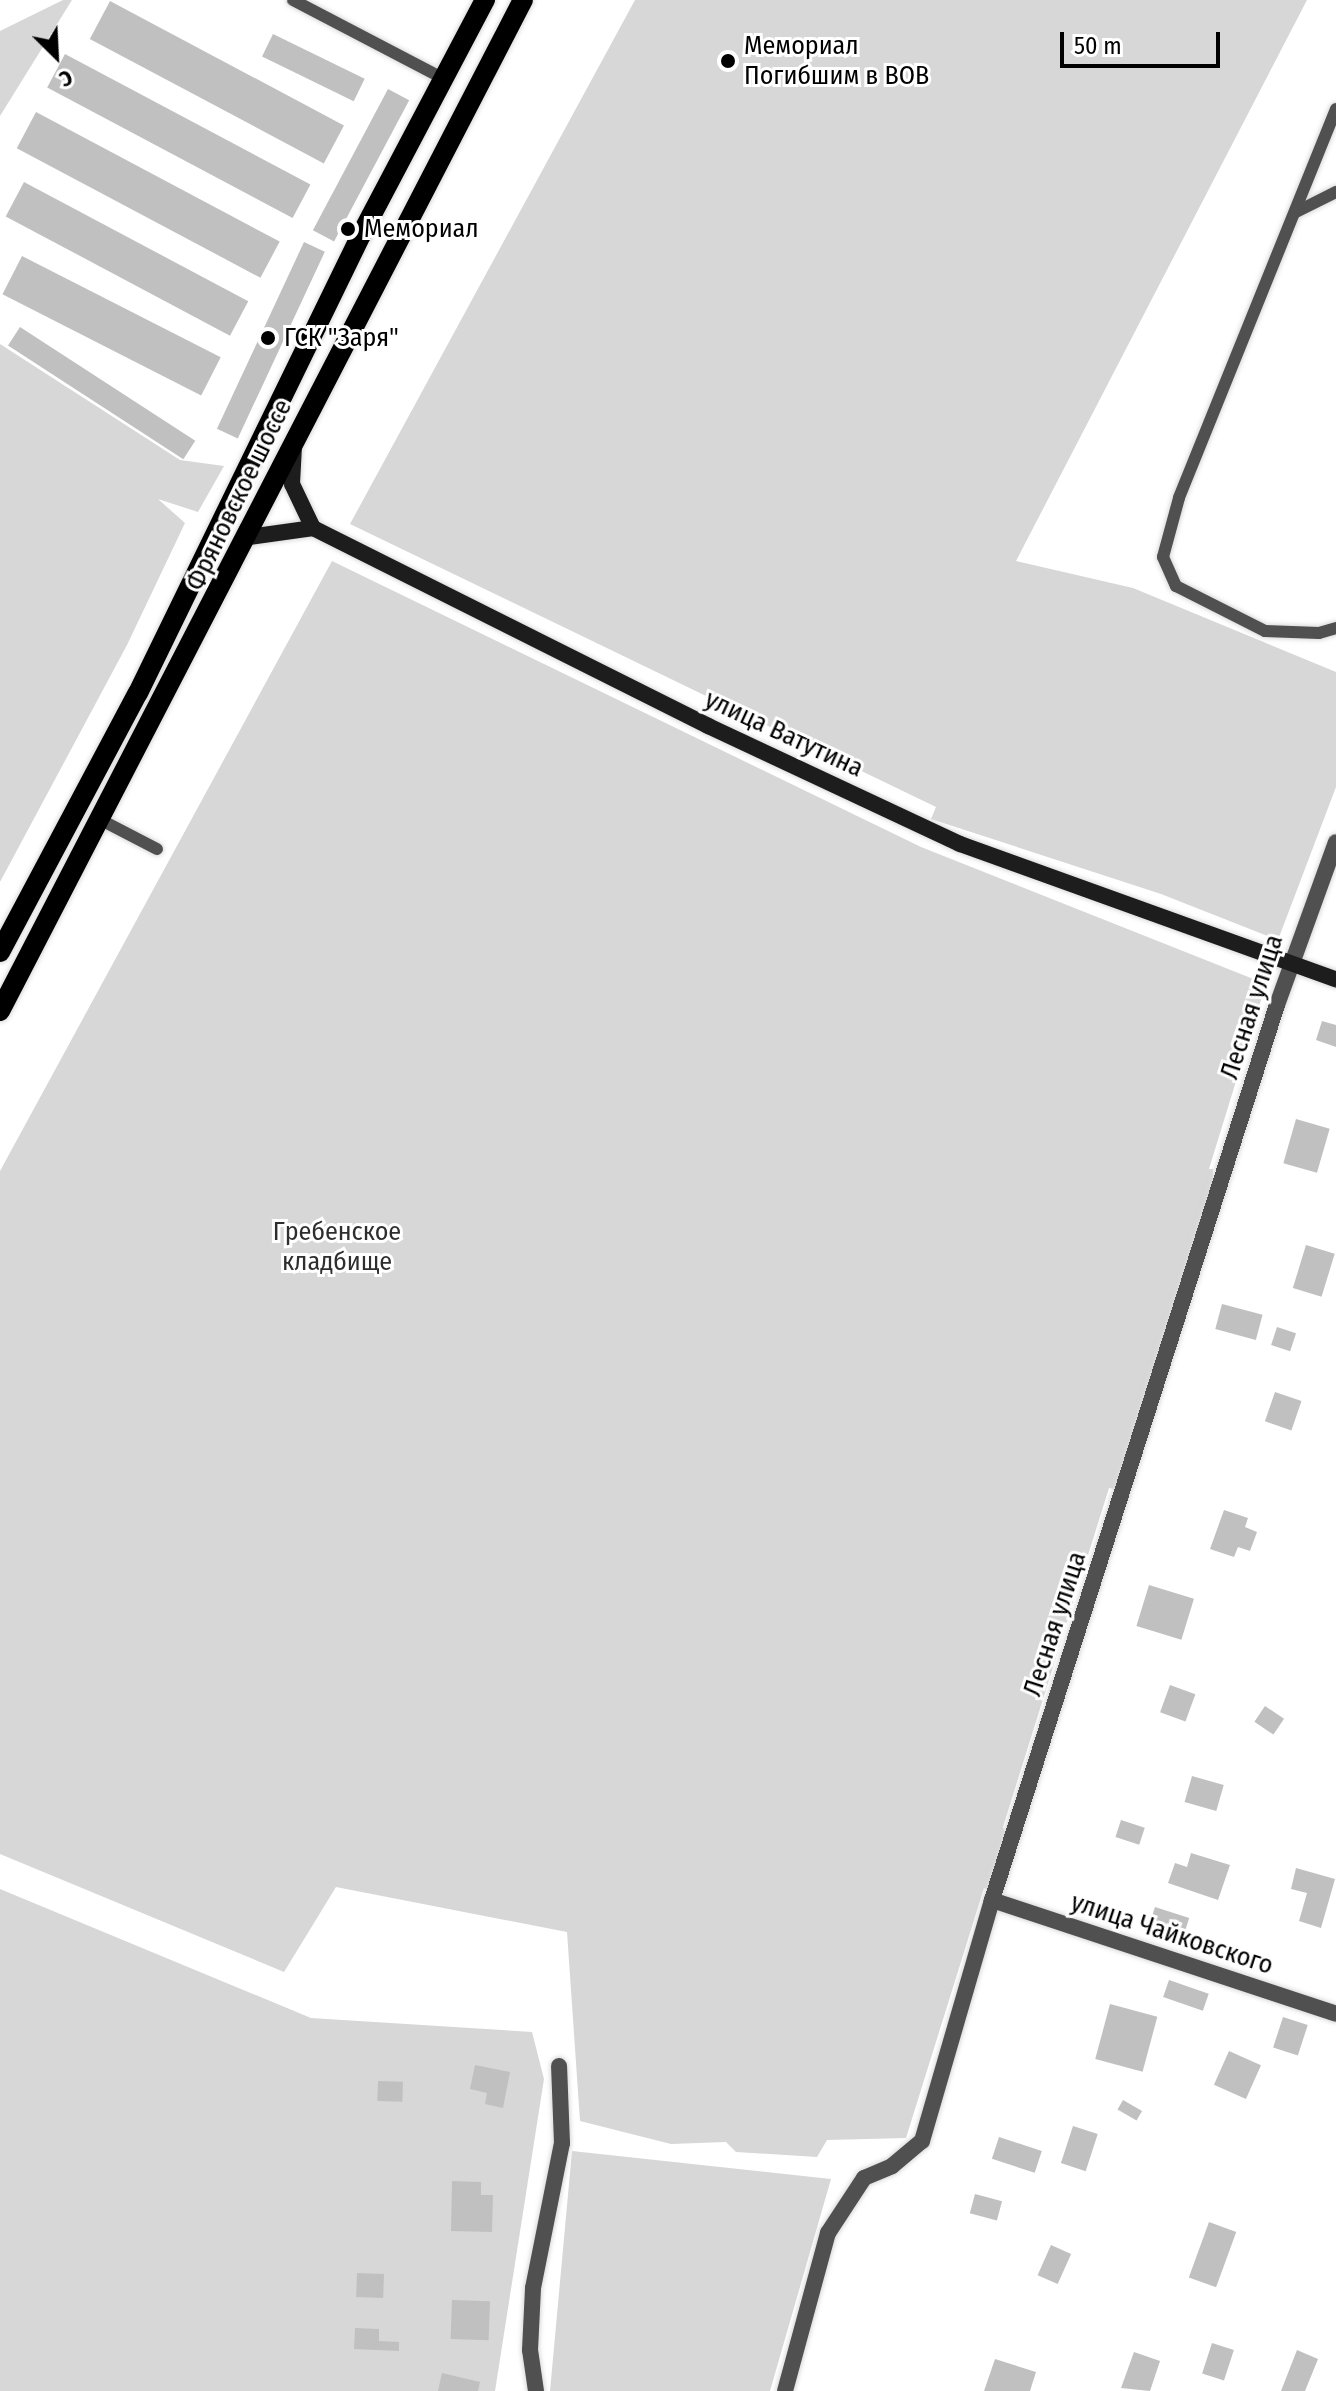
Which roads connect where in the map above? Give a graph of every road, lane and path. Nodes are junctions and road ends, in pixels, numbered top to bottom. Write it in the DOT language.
graph roads {
  1 [pos="293,0"];
  2 [pos="474,0"];
  3 [pos="485,0"];
  4 [pos="523,0"];
  5 [pos="444,79"];
  6 [pos="1336,109"];
  7 [pos="1336,192"];
  8 [pos="1296,212"];
  9 [pos="294,443"];
  10 [pos="313,528"];
  11 [pos="249,537"];
  12 [pos="1336,628"];
  13 [pos="101,820"];
  14 [pos="1336,842"];
  15 [pos="157,849"];
  16 [pos="0,952"];
  17 [pos="1290,963"];
  18 [pos="1336,979"];
  19 [pos="0,1011"];
  20 [pos="992,1900"];
  21 [pos="1336,2014"];
  22 [pos="559,2066"];
  23 [pos="536,2391"];
  24 [pos="785,2391"];
  1 -- 5 [label="lane"];
  2 -- 5 [label="street"];
  3 -- 5 [label="main road, Фряновское шоссе"];
  4 -- 9 [label="main road, Фряновское шоссе"];
  5 -- 16 [label="main road, Фряновское шоссе"];
  6 -- 8 [label="lane"];
  7 -- 8 [label="lane"];
  8 -- 12 [label="lane"];
  9 -- 10 [label="street"];
  9 -- 11 [label="main road, Фряновское шоссе"];
  10 -- 11 [label="street"];
  10 -- 17 [label="street, улица Ватутина"];
  11 -- 13 [label="main road, Фряновское шоссе"];
  13 -- 15 [label="lane"];
  13 -- 19 [label="main road, Фряновское шоссе"];
  14 -- 17 [label="street, Лесная улица"];
  17 -- 18 [label="street, улица Ватутина"];
  17 -- 20 [label="street, Лесная улица"];
  20 -- 21 [label="street, улица Чайковского"];
  20 -- 24 [label="street, Лесная улица"];
  22 -- 23 [label="street"];
}
